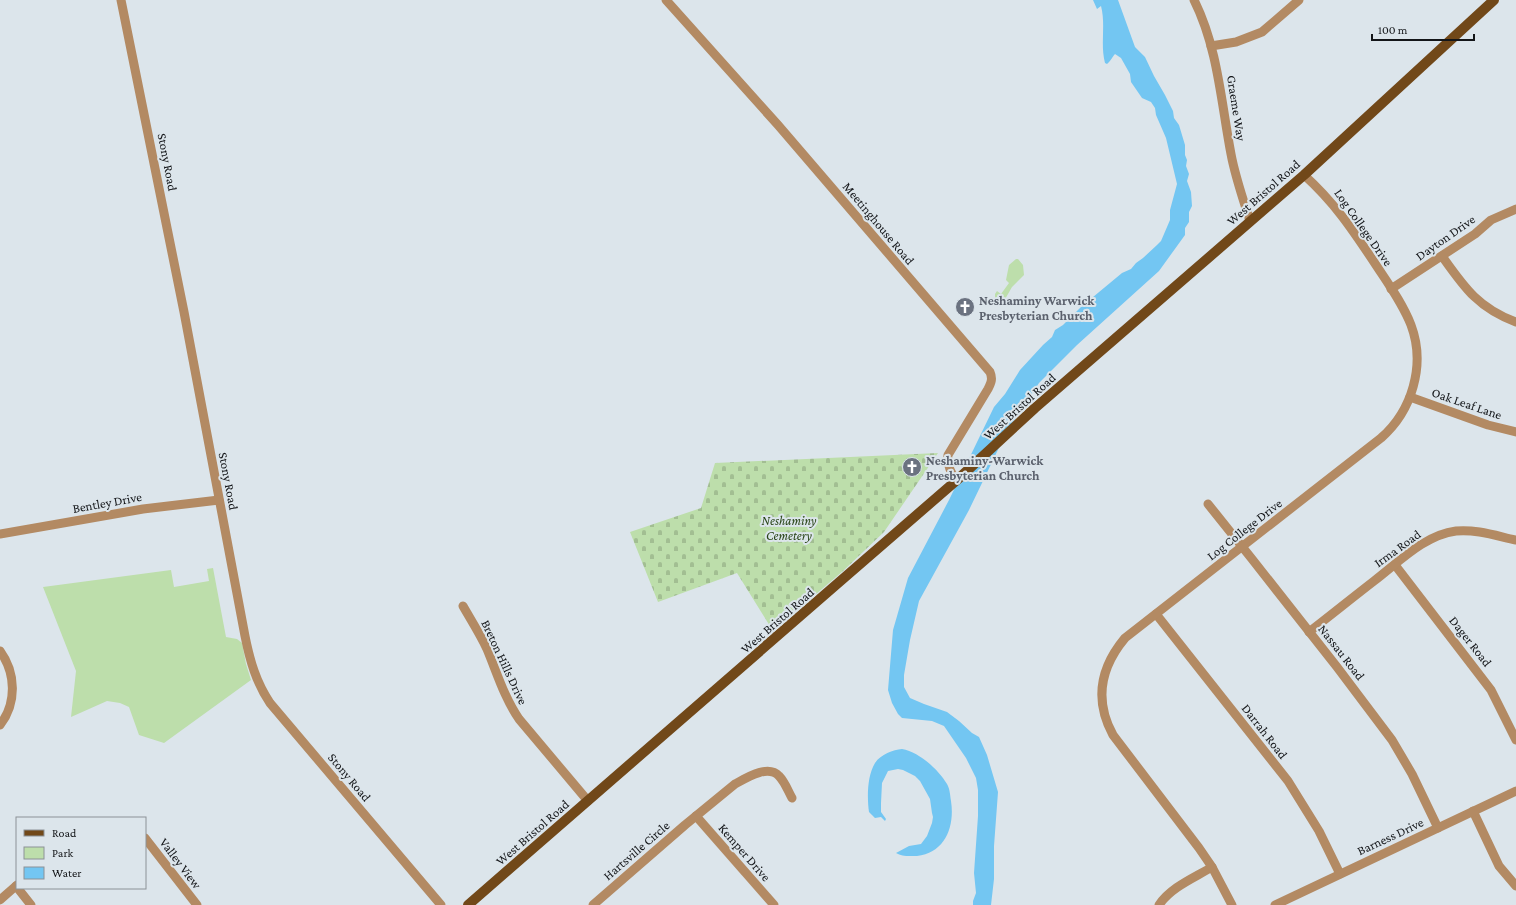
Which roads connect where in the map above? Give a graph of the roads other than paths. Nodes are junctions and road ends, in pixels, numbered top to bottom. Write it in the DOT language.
graph roads {
  1 [pos="121,0"];
  2 [pos="666,0"];
  3 [pos="1194,0"];
  4 [pos="1299,0"];
  5 [pos="1494,0"];
  6 [pos="1211,46"];
  7 [pos="1304,174"];
  8 [pos="1516,209"];
  9 [pos="1250,221"];
  10 [pos="1442,256"];
  11 [pos="1391,289"];
  12 [pos="1516,322"];
  13 [pos="1410,396"];
  14 [pos="1516,432"];
  15 [pos="957,480"];
  16 [pos="219,500"];
  17 [pos="1208,504"];
  18 [pos="0,534"];
  19 [pos="1516,540"];
  20 [pos="1242,547"];
  21 [pos="1395,565"];
  22 [pos="463,606"];
  23 [pos="1156,614"];
  24 [pos="1309,632"];
  25 [pos="0,651"];
  26 [pos="0,725"];
  27 [pos="1516,740"];
  28 [pos="1516,790"];
  29 [pos="792,798"];
  30 [pos="588,801"];
  31 [pos="1473,811"];
  32 [pos="696,816"];
  33 [pos="1438,828"];
  34 [pos="146,839"];
  35 [pos="1212,867"];
  36 [pos="1340,874"];
  37 [pos="16,886"];
  38 [pos="1516,886"];
  39 [pos="18,889"];
  40 [pos="0,900"];
  41 [pos="31,905"];
  42 [pos="196,905"];
  43 [pos="441,905"];
  44 [pos="468,905"];
  45 [pos="592,905"];
  46 [pos="774,905"];
  47 [pos="1158,905"];
  48 [pos="1232,905"];
  49 [pos="1275,905"];
  1 -- 16 [label="street, Stony Road"];
  2 -- 15 [label="street, Meetinghouse Road"];
  3 -- 6 [label="street, Graeme Way"];
  4 -- 6 [label="street"];
  5 -- 7 [label="main road, West Bristol Road"];
  6 -- 9 [label="street, Graeme Way"];
  7 -- 9 [label="main road, West Bristol Road"];
  7 -- 11 [label="street, Log College Drive"];
  8 -- 10 [label="street, Dayton Drive"];
  9 -- 15 [label="main road, West Bristol Road"];
  10 -- 11 [label="street, Dayton Drive"];
  10 -- 12 [label="street"];
  11 -- 13 [label="street, Log College Drive"];
  13 -- 14 [label="street, Oak Leaf Lane"];
  13 -- 20 [label="street, Log College Drive"];
  15 -- 30 [label="main road, West Bristol Road"];
  16 -- 18 [label="street, Bentley Drive"];
  16 -- 43 [label="street, Stony Road"];
  17 -- 20 [label="street, Nassau Road"];
  19 -- 21 [label="street, Irma Road"];
  20 -- 23 [label="street, Log College Drive"];
  20 -- 24 [label="street, Nassau Road"];
  21 -- 24 [label="street, Irma Road"];
  21 -- 27 [label="street, Dager Road"];
  22 -- 30 [label="street, Breton Hills Drive"];
  23 -- 35 [label="street, Log College Drive"];
  23 -- 36 [label="street, Darrah Road"];
  24 -- 33 [label="street, Nassau Road"];
  25 -- 26 [label="street"];
  28 -- 31 [label="street, Barness Drive"];
  29 -- 32 [label="street, Hartsville Circle"];
  30 -- 44 [label="main road, West Bristol Road"];
  31 -- 33 [label="street, Barness Drive"];
  31 -- 38 [label="street"];
  32 -- 45 [label="street, Hartsville Circle"];
  32 -- 46 [label="street, Kemper Drive"];
  33 -- 36 [label="street, Barness Drive"];
  34 -- 42 [label="street, Valley View"];
  35 -- 47 [label="street"];
  35 -- 48 [label="street, Log College Drive"];
  36 -- 49 [label="street, Barness Drive"];
  37 -- 40 [label="street"];
  39 -- 41 [label="street"];
}
